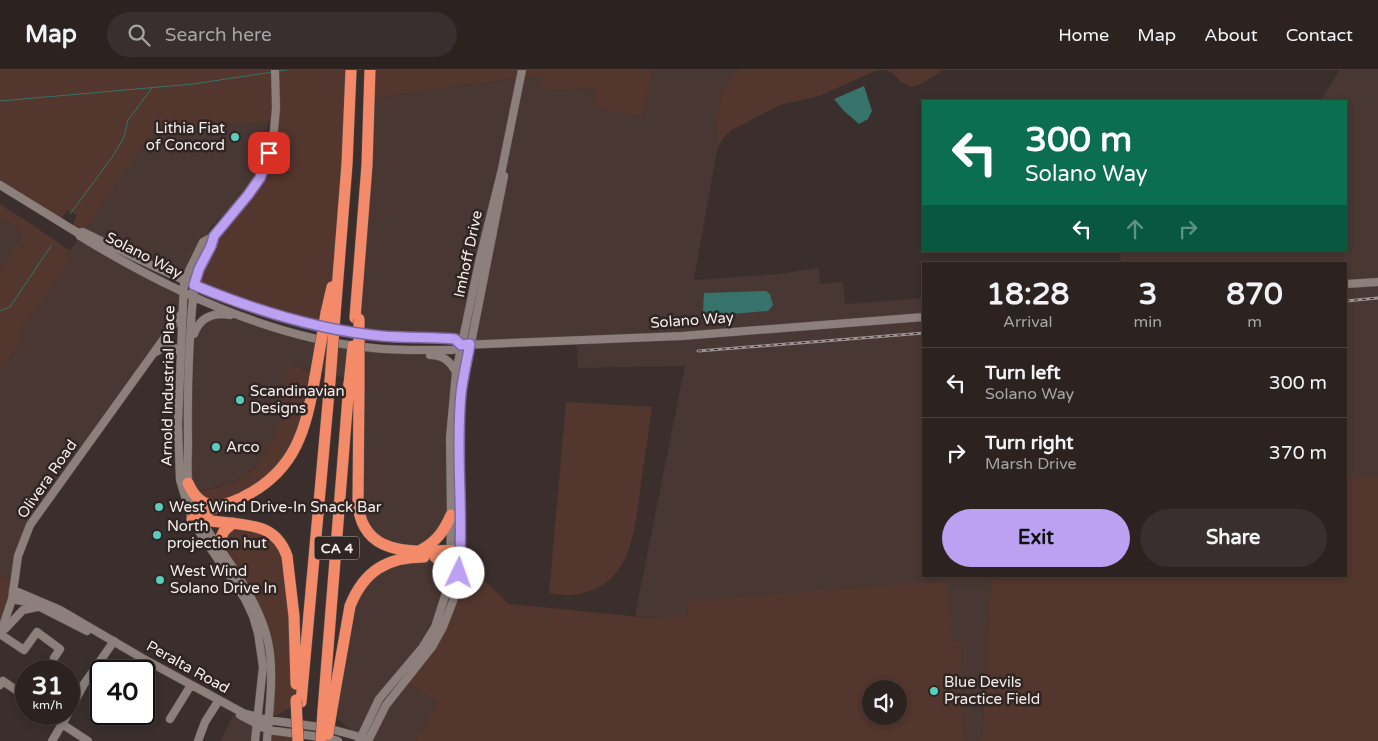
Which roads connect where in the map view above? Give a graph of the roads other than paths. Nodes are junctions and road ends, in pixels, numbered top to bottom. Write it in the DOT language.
graph roads {
  1 [pos="275,70"];
  2 [pos="350,70"];
  3 [pos="370,70"];
  4 [pos="522,74"];
  5 [pos="502,169"];
  6 [pos="0,185"];
  7 [pos="78,232"];
  8 [pos="214,236"];
  9 [pos="184,280"];
  10 [pos="1378,282"];
  11 [pos="1347,284"];
  12 [pos="194,285"];
  13 [pos="184,291"];
  14 [pos="193,296"];
  15 [pos="183,312"];
  16 [pos="331,314"];
  17 [pos="238,316"];
  18 [pos="922,317"];
  19 [pos="191,340"];
  20 [pos="470,344"];
  21 [pos="461,345"];
  22 [pos="392,349"];
  23 [pos="181,353"];
  24 [pos="152,354"];
  25 [pos="456,372"];
  26 [pos="354,385"];
  27 [pos="188,483"];
  28 [pos="217,507"];
  29 [pos="451,515"];
  30 [pos="197,518"];
  31 [pos="233,523"];
  32 [pos="218,544"];
  33 [pos="421,550"];
  34 [pos="454,551"];
  35 [pos="435,557"];
  36 [pos="450,573"];
  37 [pos="13,590"];
  38 [pos="12,599"];
  39 [pos="40,607"];
  40 [pos="0,635"];
  41 [pos="112,643"];
  42 [pos="54,658"];
  43 [pos="141,659"];
  44 [pos="0,685"];
  45 [pos="190,686"];
  46 [pos="15,689"];
  47 [pos="80,691"];
  48 [pos="298,701"];
  49 [pos="218,702"];
  50 [pos="327,713"];
  51 [pos="170,719"];
  52 [pos="268,720"];
  53 [pos="258,721"];
  54 [pos="61,725"];
  55 [pos="64,725"];
  56 [pos="268,730"];
  57 [pos="360,739"];
  58 [pos="370,740"];
  59 [pos="52,741"];
  60 [pos="88,741"];
  61 [pos="198,741"];
  62 [pos="255,741"];
  63 [pos="267,741"];
  64 [pos="298,741"];
  65 [pos="321,741"];
  66 [pos="328,741"];
  67 [pos="338,741"];
  1 -- 8 [label="street"];
  2 -- 16 [label="highway"];
  3 -- 26 [label="highway, CA 4, bridge"];
  4 -- 5 [label="street, Imhoff Drive"];
  5 -- 20 [label="street, Imhoff Drive"];
  5 -- 21 [label="street, Imhoff Drive"];
  6 -- 7 [label="street, Solano Way"];
  7 -- 9 [label="street, Solano Way"];
  7 -- 13 [label="street, Solano Way"];
  8 -- 9 [label="street"];
  8 -- 12 [label="street, Arnold Industrial Place"];
  9 -- 12 [label="street, Solano Way"];
  9 -- 13 [label="street, Arnold Industrial Place"];
  10 -- 11 [label="street"];
  12 -- 14 [label="street, Arnold Industrial Place"];
  12 -- 21 [label="street, Solano Way"];
  13 -- 14 [label="street, Solano Way"];
  13 -- 15 [label="street, Arnold Industrial Place"];
  14 -- 17 [label="street, Solano Way"];
  14 -- 19 [label="street, Arnold Industrial Place"];
  15 -- 23 [label="street, Arnold Industrial Place"];
  15 -- 24 [label="street, Olivera Road"];
  16 -- 28 [label="highway, bridge"];
  16 -- 48 [label="highway, CA 4, bridge"];
  17 -- 19 [label="street"];
  17 -- 22 [label="street, Solano Way"];
  18 -- 20 [label="street, Solano Way"];
  19 -- 27 [label="street, Arnold Industrial Place"];
  20 -- 21 [label="street, Solano Way"];
  20 -- 34 [label="street, Imhoff Drive"];
  21 -- 22 [label="street, Solano Way"];
  21 -- 25 [label="street, Imhoff Drive"];
  22 -- 25 [label="street"];
  23 -- 24 [label="street"];
  23 -- 30 [label="street, Arnold Industrial Place"];
  24 -- 37 [label="street, Olivera Road"];
  25 -- 29 [label="street, Imhoff Drive"];
  26 -- 33 [label="highway"];
  26 -- 50 [label="highway, CA 4"];
  27 -- 28 [label="highway"];
  27 -- 30 [label="street, Arnold Industrial Place"];
  28 -- 30 [label="highway"];
  29 -- 33 [label="highway"];
  29 -- 34 [label="street, Imhoff Drive"];
  30 -- 31 [label="highway"];
  30 -- 32 [label="street, Arnold Industrial Place"];
  30 -- 53 [label="street, Arnold Industrial Place"];
  31 -- 32 [label="highway"];
  31 -- 48 [label="highway"];
  32 -- 52 [label="street, Arnold Industrial Place"];
  33 -- 34 [label="highway"];
  34 -- 35 [label="highway"];
  34 -- 36 [label="street"];
  34 -- 58 [label="street"];
  35 -- 36 [label="highway"];
  35 -- 50 [label="highway"];
  36 -- 57 [label="street"];
  37 -- 38 [label="street, Olivera Road"];
  37 -- 41 [label="street, Peralta Road"];
  38 -- 39 [label="street, Peralta Road"];
  38 -- 40 [label="street, Olivera Road"];
  39 -- 40 [label="street"];
  39 -- 41 [label="street, Peralta Road"];
  40 -- 42 [label="street"];
  41 -- 43 [label="street, Peralta Road"];
  41 -- 47 [label="street"];
  43 -- 45 [label="street, Peralta Road"];
  44 -- 46 [label="street"];
  45 -- 49 [label="street, Peralta Road"];
  45 -- 51 [label="street"];
  48 -- 64 [label="highway, CA 4, bridge"];
  49 -- 53 [label="street, Peralta Road"];
  49 -- 61 [label="street"];
  50 -- 65 [label="highway, CA 4, bridge"];
  50 -- 66 [label="highway, bridge"];
  52 -- 53 [label="street, Peralta Road"];
  52 -- 56 [label="street, Arnold Industrial Place"];
  52 -- 57 [label="street, Peralta Road"];
  53 -- 56 [label="street, Peralta Road"];
  53 -- 62 [label="street, Arnold Industrial Place"];
  54 -- 59 [label="street"];
  55 -- 60 [label="street"];
  56 -- 63 [label="street, Arnold Industrial Place"];
  56 -- 67 [label="street, Peralta Road"];
  57 -- 58 [label="street, Peralta Road"];
}
